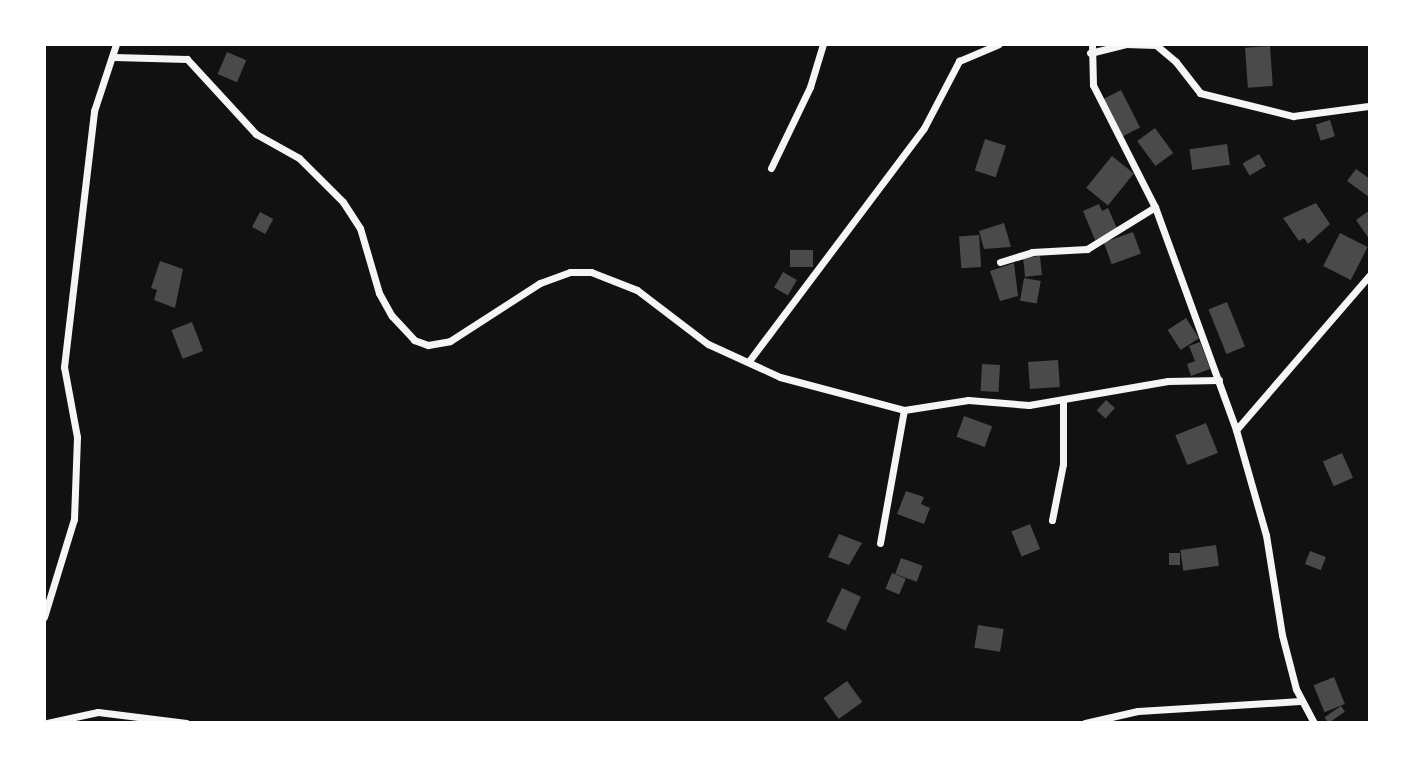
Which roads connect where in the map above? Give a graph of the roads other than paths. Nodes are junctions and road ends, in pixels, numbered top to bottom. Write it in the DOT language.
graph roads {
  1 [pos="116,44"];
  2 [pos="823,44"];
  3 [pos="999,44"];
  4 [pos="1092,44"];
  5 [pos="1090,53"];
  6 [pos="114,57"];
  7 [pos="1367,106"];
  8 [pos="771,168"];
  9 [pos="1155,206"];
  10 [pos="1000,262"];
  11 [pos="1370,275"];
  12 [pos="749,361"];
  13 [pos="1219,380"];
  14 [pos="1063,400"];
  15 [pos="904,410"];
  16 [pos="1236,430"];
  17 [pos="1052,520"];
  18 [pos="880,543"];
  19 [pos="44,617"];
  20 [pos="1300,701"];
  21 [pos="47,723"];
  22 [pos="186,723"];
  23 [pos="1084,723"];
  24 [pos="1314,723"];
  1 -- 6 [label="street"];
  2 -- 8 [label="street"];
  3 -- 12 [label="street"];
  4 -- 5 [label="street"];
  5 -- 7 [label="street"];
  5 -- 9 [label="street"];
  6 -- 12 [label="street"];
  6 -- 19 [label="street"];
  9 -- 10 [label="street"];
  9 -- 13 [label="street"];
  11 -- 16 [label="street"];
  12 -- 15 [label="street"];
  13 -- 14 [label="street"];
  13 -- 16 [label="street"];
  14 -- 15 [label="street"];
  14 -- 17 [label="street"];
  15 -- 18 [label="street"];
  16 -- 20 [label="street"];
  20 -- 23 [label="street"];
  20 -- 24 [label="street"];
  21 -- 22 [label="street"];
}
